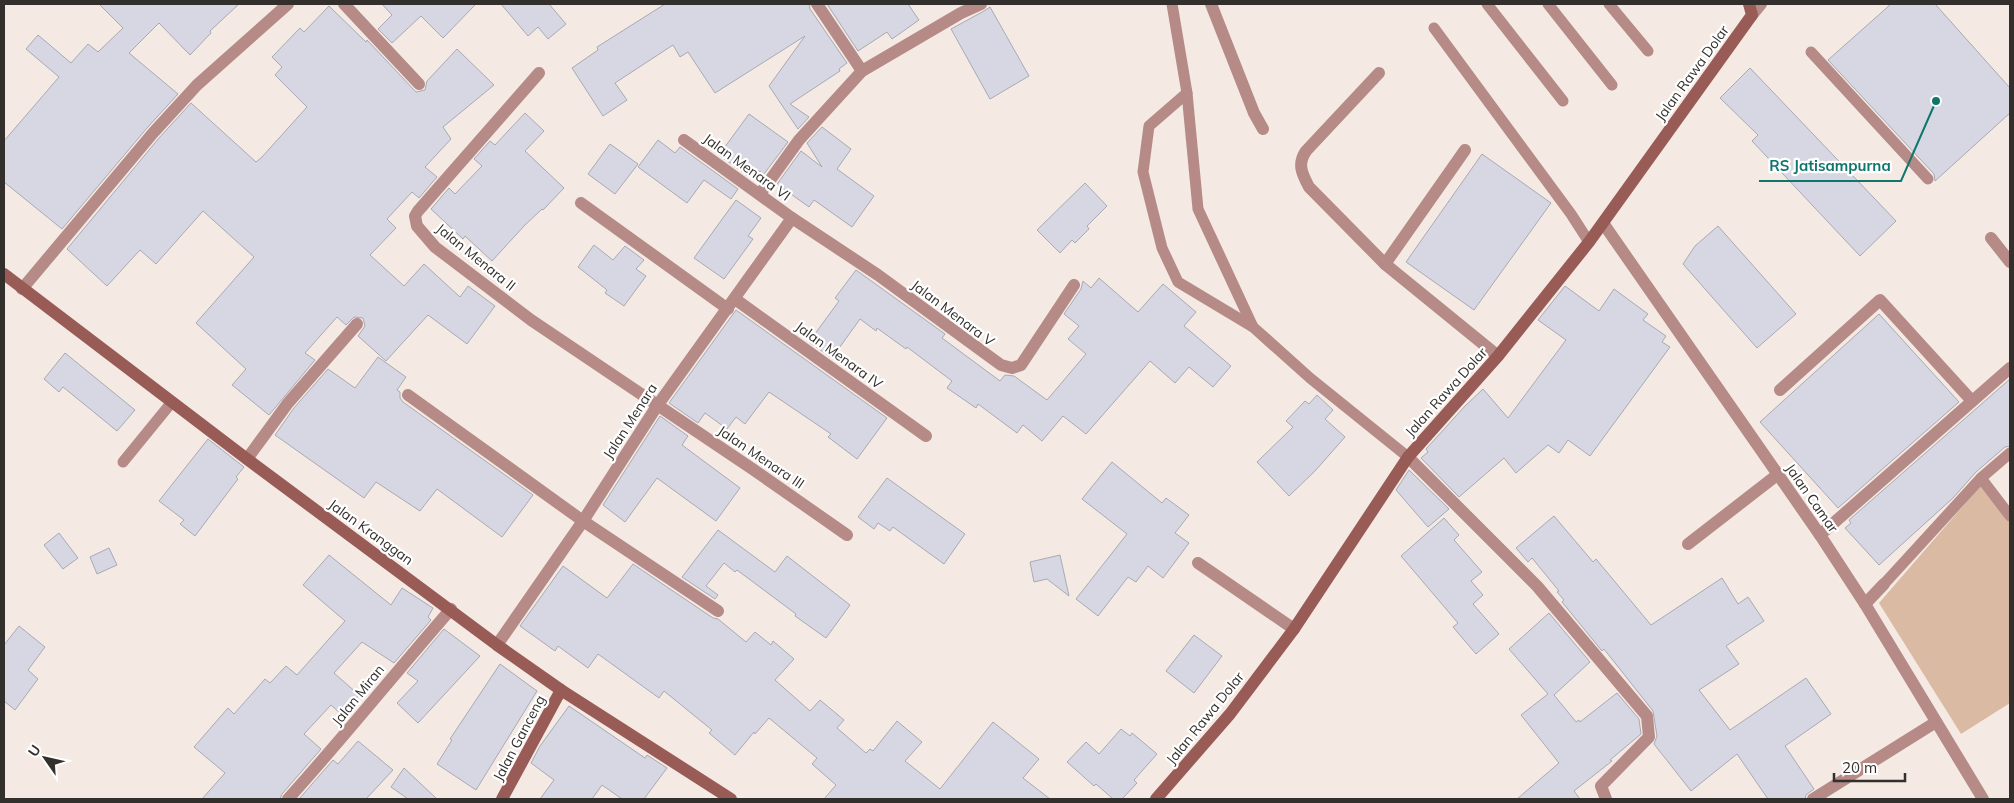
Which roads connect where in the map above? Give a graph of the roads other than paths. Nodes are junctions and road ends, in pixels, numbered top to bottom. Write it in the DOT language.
graph roads {
  1 [pos="288,4"];
  2 [pos="344,4"];
  3 [pos="817,4"];
  4 [pos="981,4"];
  5 [pos="1172,4"];
  6 [pos="1211,4"];
  7 [pos="1487,4"];
  8 [pos="1548,4"];
  9 [pos="1609,4"];
  10 [pos="1761,4"];
  11 [pos="958,8"];
  12 [pos="1751,9"];
  13 [pos="1434,28"];
  14 [pos="1648,51"];
  15 [pos="1811,52"];
  16 [pos="862,71"];
  17 [pos="539,73"];
  18 [pos="1379,73"];
  19 [pos="419,84"];
  20 [pos="1612,85"];
  21 [pos="1187,93"];
  22 [pos="1563,101"];
  23 [pos="1263,128"];
  24 [pos="684,140"];
  25 [pos="1465,150"];
  26 [pos="1928,179"];
  27 [pos="760,194"];
  28 [pos="581,203"];
  29 [pos="792,218"];
  30 [pos="1603,223"];
  31 [pos="1991,238"];
  32 [pos="1590,242"];
  33 [pos="2010,262"];
  34 [pos="1385,264"];
  35 [pos="4,274"];
  36 [pos="1074,285"];
  37 [pos="22,289"];
  38 [pos="731,304"];
  39 [pos="357,324"];
  40 [pos="1253,327"];
  41 [pos="1498,356"];
  42 [pos="2010,368"];
  43 [pos="1780,390"];
  44 [pos="408,395"];
  45 [pos="1972,401"];
  46 [pos="172,402"];
  47 [pos="657,406"];
  48 [pos="926,436"];
  49 [pos="2010,453"];
  50 [pos="1408,457"];
  51 [pos="247,459"];
  52 [pos="123,462"];
  53 [pos="1777,475"];
  54 [pos="1981,478"];
  55 [pos="2010,516"];
  56 [pos="583,521"];
  57 [pos="847,535"];
  58 [pos="1820,535"];
  59 [pos="1688,544"];
  60 [pos="1198,562"];
  61 [pos="1884,584"];
  62 [pos="1865,604"];
  63 [pos="451,609"];
  64 [pos="718,611"];
  65 [pos="1294,629"];
  66 [pos="497,645"];
  67 [pos="561,690"];
  68 [pos="1936,722"];
  69 [pos="288,799"];
  70 [pos="502,799"];
  71 [pos="731,799"];
  72 [pos="1156,799"];
  73 [pos="1606,799"];
  74 [pos="1813,799"];
  75 [pos="1983,799"];
  1 -- 37 [label="street"];
  2 -- 19 [label="street"];
  3 -- 16 [label="street"];
  4 -- 11 [label="street"];
  5 -- 21 [label="lane"];
  6 -- 23 [label="street"];
  7 -- 22 [label="lane"];
  8 -- 20 [label="lane"];
  9 -- 14 [label="lane"];
  10 -- 12 [label="street"];
  11 -- 16 [label="street"];
  12 -- 30 [label="street, Jalan Rawa Dolar"];
  13 -- 32 [label="lane"];
  15 -- 26 [label="lane"];
  16 -- 27 [label="street"];
  17 -- 47 [label="street, Jalan Menara II"];
  18 -- 34 [label="street"];
  21 -- 40 [label="lane"];
  21 -- 40 [label="lane"];
  24 -- 27 [label="street, Jalan Menara VI"];
  25 -- 34 [label="street"];
  27 -- 29 [label="street, Jalan Menara VI"];
  28 -- 38 [label="street, Jalan Menara IV"];
  29 -- 36 [label="street, Jalan Menara V"];
  29 -- 38 [label="street, Jalan Menara"];
  30 -- 32 [label="street, Jalan Rawa Dolar"];
  30 -- 53 [label="street, Jalan Camar"];
  31 -- 33 [label="street"];
  32 -- 41 [label="street, Jalan Rawa Dolar"];
  34 -- 41 [label="street"];
  35 -- 37 [label="street, Jalan Kranggan"];
  37 -- 46 [label="street, Jalan Kranggan"];
  38 -- 47 [label="street, Jalan Menara"];
  38 -- 48 [label="street, Jalan Menara IV"];
  39 -- 51 [label="street"];
  40 -- 50 [label="lane"];
  41 -- 50 [label="street, Jalan Rawa Dolar"];
  42 -- 45 [label="street"];
  43 -- 45 [label="street"];
  44 -- 56 [label="street"];
  45 -- 58 [label="street"];
  46 -- 51 [label="street, Jalan Kranggan"];
  46 -- 52 [label="lane"];
  47 -- 56 [label="street, Jalan Menara"];
  47 -- 57 [label="street, Jalan Menara III"];
  49 -- 54 [label="lane"];
  50 -- 65 [label="street, Jalan Rawa Dolar"];
  50 -- 73 [label="street"];
  51 -- 63 [label="street, Jalan Kranggan"];
  53 -- 58 [label="street, Jalan Camar"];
  53 -- 59 [label="street"];
  54 -- 55 [label="lane"];
  54 -- 61 [label="lane"];
  56 -- 64 [label="street"];
  56 -- 66 [label="street, Jalan Menara"];
  58 -- 62 [label="street, Jalan Camar"];
  60 -- 65 [label="street"];
  61 -- 62 [label="street"];
  62 -- 68 [label="street, Jalan Camar"];
  63 -- 66 [label="street, Jalan Kranggan"];
  63 -- 69 [label="street, Jalan Miran"];
  65 -- 72 [label="street, Jalan Rawa Dolar"];
  66 -- 67 [label="street, Jalan Kranggan"];
  67 -- 70 [label="street, Jalan Ganceng"];
  67 -- 71 [label="street, Jalan Kranggan"];
  68 -- 74 [label="street"];
  68 -- 75 [label="street, Jalan Camar"];
}
